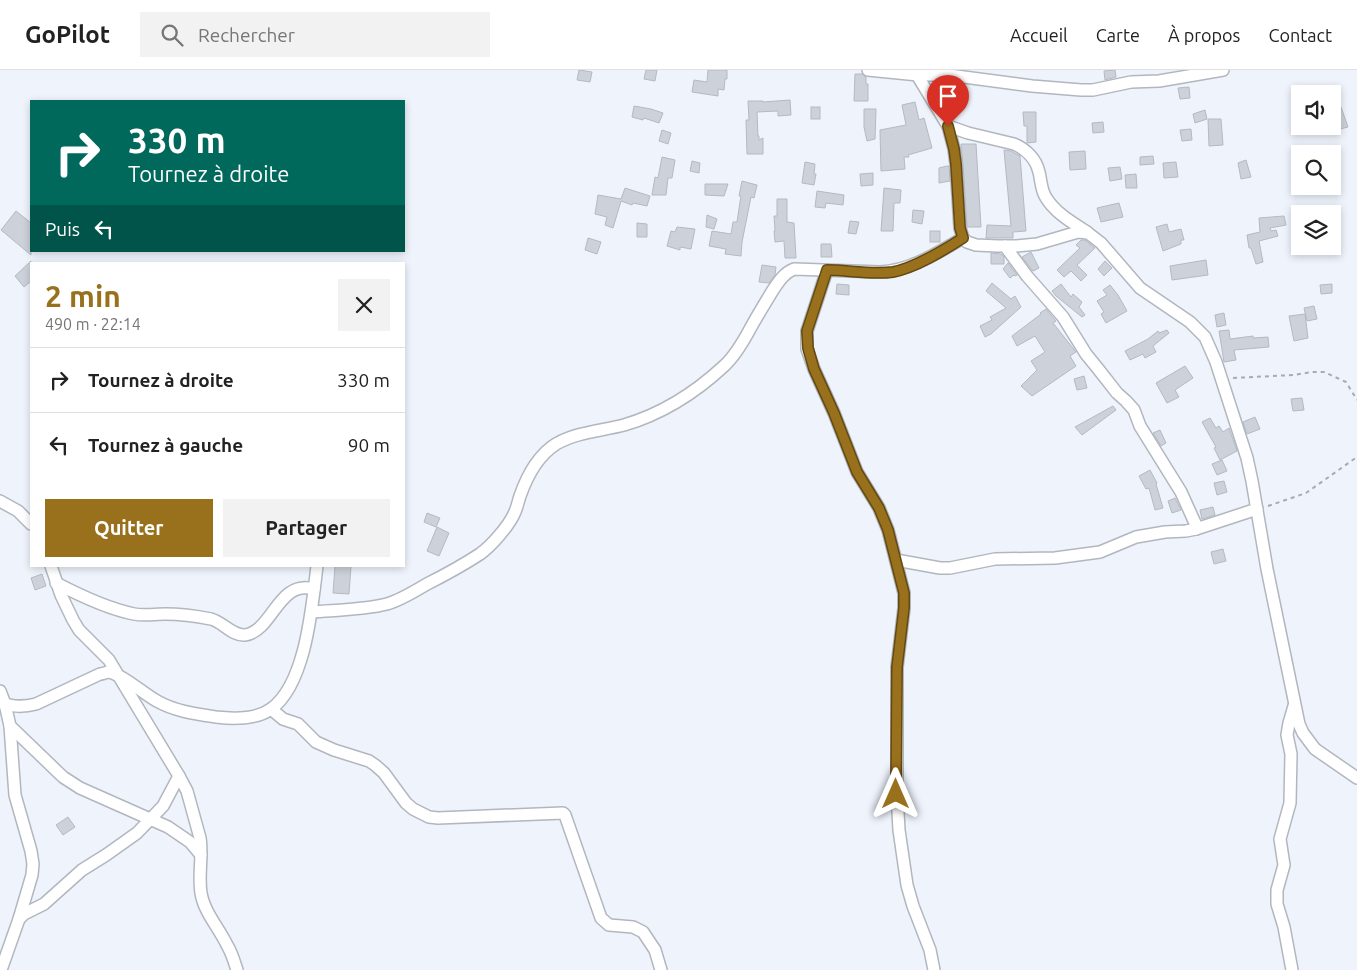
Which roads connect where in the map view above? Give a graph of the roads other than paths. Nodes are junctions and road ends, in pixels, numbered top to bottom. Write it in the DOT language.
graph roads {
  1 [pos="868,70"];
  2 [pos="1223,70"];
  3 [pos="916,73"];
  4 [pos="948,126"];
  5 [pos="1088,233"];
  6 [pos="963,238"];
  7 [pos="1005,246"];
  8 [pos="827,270"];
  9 [pos="0,501"];
  10 [pos="1257,509"];
  11 [pos="30,523"];
  12 [pos="1196,529"];
  13 [pos="896,560"];
  14 [pos="51,567"];
  15 [pos="317,567"];
  16 [pos="56,583"];
  17 [pos="314,589"];
  18 [pos="312,612"];
  19 [pos="119,676"];
  20 [pos="0,691"];
  21 [pos="3,703"];
  22 [pos="1294,704"];
  23 [pos="271,709"];
  24 [pos="10,726"];
  25 [pos="179,776"];
  26 [pos="1357,778"];
  27 [pos="151,820"];
  28 [pos="201,855"];
  29 [pos="19,919"];
  30 [pos="1,970"];
  31 [pos="237,970"];
  32 [pos="661,970"];
  33 [pos="934,970"];
  34 [pos="1292,970"];
  1 -- 3 [label="street"];
  2 -- 3 [label="street"];
  3 -- 4 [label="street"];
  4 -- 5 [label="street"];
  4 -- 6 [label="street"];
  5 -- 7 [label="street"];
  5 -- 10 [label="street"];
  6 -- 7 [label="street"];
  6 -- 8 [label="street"];
  7 -- 12 [label="street"];
  8 -- 13 [label="street"];
  8 -- 18 [label="street"];
  9 -- 11 [label="street"];
  10 -- 12 [label="street"];
  10 -- 22 [label="street"];
  12 -- 13 [label="street"];
  13 -- 33 [label="street"];
  14 -- 16 [label="street"];
  15 -- 17 [label="street"];
  16 -- 17 [label="street"];
  16 -- 19 [label="street"];
  17 -- 18 [label="street"];
  18 -- 23 [label="street"];
  19 -- 21 [label="street"];
  19 -- 23 [label="street"];
  19 -- 25 [label="street"];
  20 -- 21 [label="street"];
  21 -- 24 [label="street"];
  22 -- 26 [label="street"];
  22 -- 34 [label="street"];
  23 -- 32 [label="street"];
  24 -- 27 [label="street"];
  24 -- 29 [label="street"];
  25 -- 27 [label="street"];
  25 -- 28 [label="street"];
  27 -- 28 [label="street"];
  27 -- 29 [label="street"];
  28 -- 31 [label="street"];
  29 -- 30 [label="street"];
}
